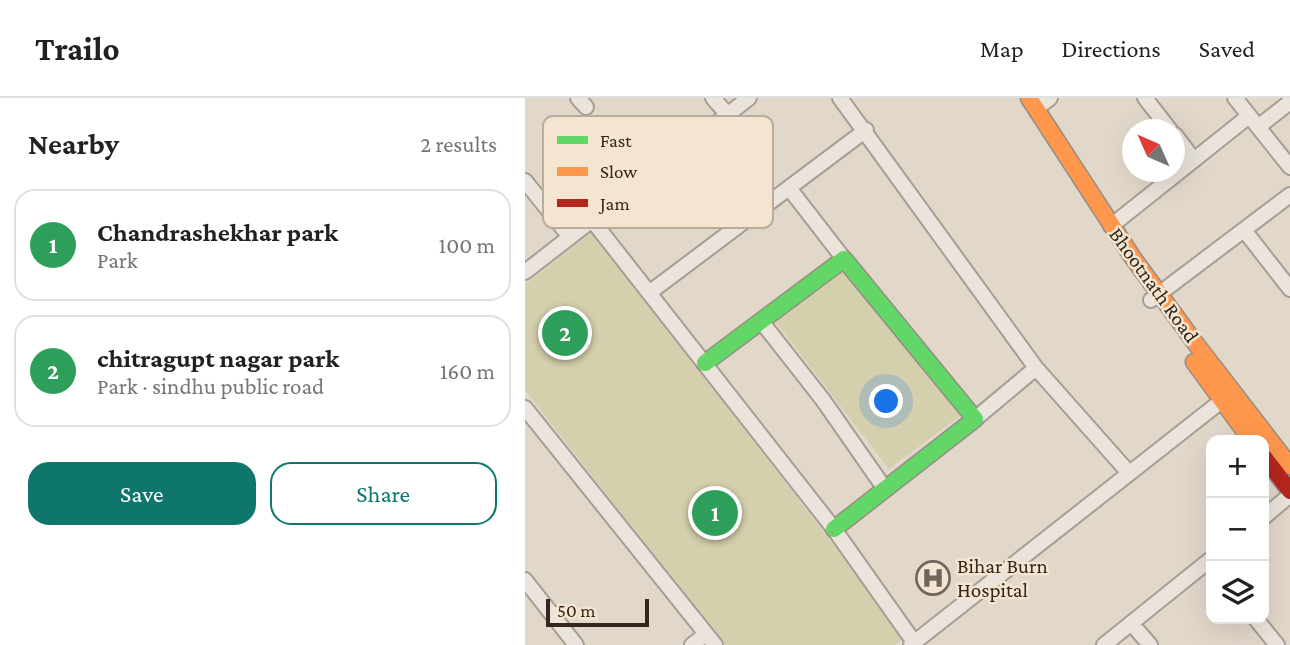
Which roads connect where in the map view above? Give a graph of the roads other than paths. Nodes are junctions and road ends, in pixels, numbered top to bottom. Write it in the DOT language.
graph roads {
  1 [pos="713,98"];
  2 [pos="749,98"];
  3 [pos="840,98"];
  4 [pos="1014,98"];
  5 [pos="1050,98"];
  6 [pos="1145,98"];
  7 [pos="1235,98"];
  8 [pos="1290,102"];
  9 [pos="1032,103"];
  10 [pos="728,115"];
  11 [pos="1161,119"];
  12 [pos="1254,121"];
  13 [pos="866,131"];
  14 [pos="1185,149"];
  15 [pos="1194,160"];
  16 [pos="1290,167"];
  17 [pos="525,181"];
  18 [pos="789,188"];
  19 [pos="1290,195"];
  20 [pos="773,200"];
  21 [pos="543,203"];
  22 [pos="1111,226"];
  23 [pos="563,228"];
  24 [pos="582,228"];
  25 [pos="598,228"];
  26 [pos="736,228"];
  27 [pos="1244,230"];
  28 [pos="570,237"];
  29 [pos="845,259"];
  30 [pos="525,272"];
  31 [pos="1290,289"];
  32 [pos="649,293"];
  33 [pos="1155,297"];
  34 [pos="761,321"];
  35 [pos="705,363"];
  36 [pos="1036,368"];
  37 [pos="1226,397"];
  38 [pos="525,408"];
  39 [pos="975,419"];
  40 [pos="1248,435"];
  41 [pos="1269,464"];
  42 [pos="1290,466"];
  43 [pos="1129,473"];
  44 [pos="885,489"];
  45 [pos="1290,493"];
  46 [pos="1269,512"];
  47 [pos="834,528"];
  48 [pos="1206,565"];
  49 [pos="525,580"];
  50 [pos="1131,623"];
  51 [pos="1260,624"];
  52 [pos="711,639"];
  53 [pos="914,644"];
  54 [pos="576,645"];
  55 [pos="692,645"];
  56 [pos="1104,645"];
  57 [pos="1150,645"];
  58 [pos="1277,645"];
  1 -- 10 [label="street"];
  2 -- 10 [label="street"];
  3 -- 13 [label="street"];
  4 -- 33 [label="street, Bhootnath Road"];
  5 -- 9 [label="street"];
  6 -- 11 [label="street"];
  7 -- 12 [label="street"];
  8 -- 12 [label="street"];
  9 -- 22 [label="street, Bhootnath Road"];
  12 -- 15 [label="street"];
  12 -- 16 [label="street"];
  13 -- 18 [label="street"];
  13 -- 36 [label="street"];
  14 -- 15 [label="street"];
  15 -- 22 [label="street"];
  17 -- 21 [label="street"];
  18 -- 20 [label="street"];
  18 -- 29 [label="street"];
  19 -- 27 [label="street"];
  22 -- 33 [label="street, Bhootnath Road"];
  23 -- 28 [label="street"];
  24 -- 28 [label="street"];
  25 -- 32 [label="street"];
  26 -- 32 [label="street"];
  27 -- 31 [label="street"];
  27 -- 33 [label="street"];
  28 -- 30 [label="street"];
  29 -- 34 [label="street"];
  29 -- 39 [label="street"];
  32 -- 35 [label="street"];
  33 -- 37 [label="street, Bhootnath Road"];
  34 -- 35 [label="street"];
  34 -- 44 [label="street"];
  35 -- 47 [label="street"];
  36 -- 39 [label="street"];
  36 -- 43 [label="street"];
  37 -- 40 [label="street, Bhootnath Road"];
  37 -- 42 [label="street, Bhootnath Road"];
  37 -- 43 [label="street"];
  38 -- 52 [label="street"];
  39 -- 44 [label="street"];
  41 -- 45 [label="street"];
  43 -- 53 [label="street"];
  44 -- 47 [label="street"];
  45 -- 46 [label="street"];
  47 -- 53 [label="street"];
  48 -- 50 [label="street"];
  49 -- 54 [label="street"];
  50 -- 56 [label="street"];
  50 -- 57 [label="street"];
  51 -- 58 [label="street"];
  52 -- 55 [label="street"];
}
